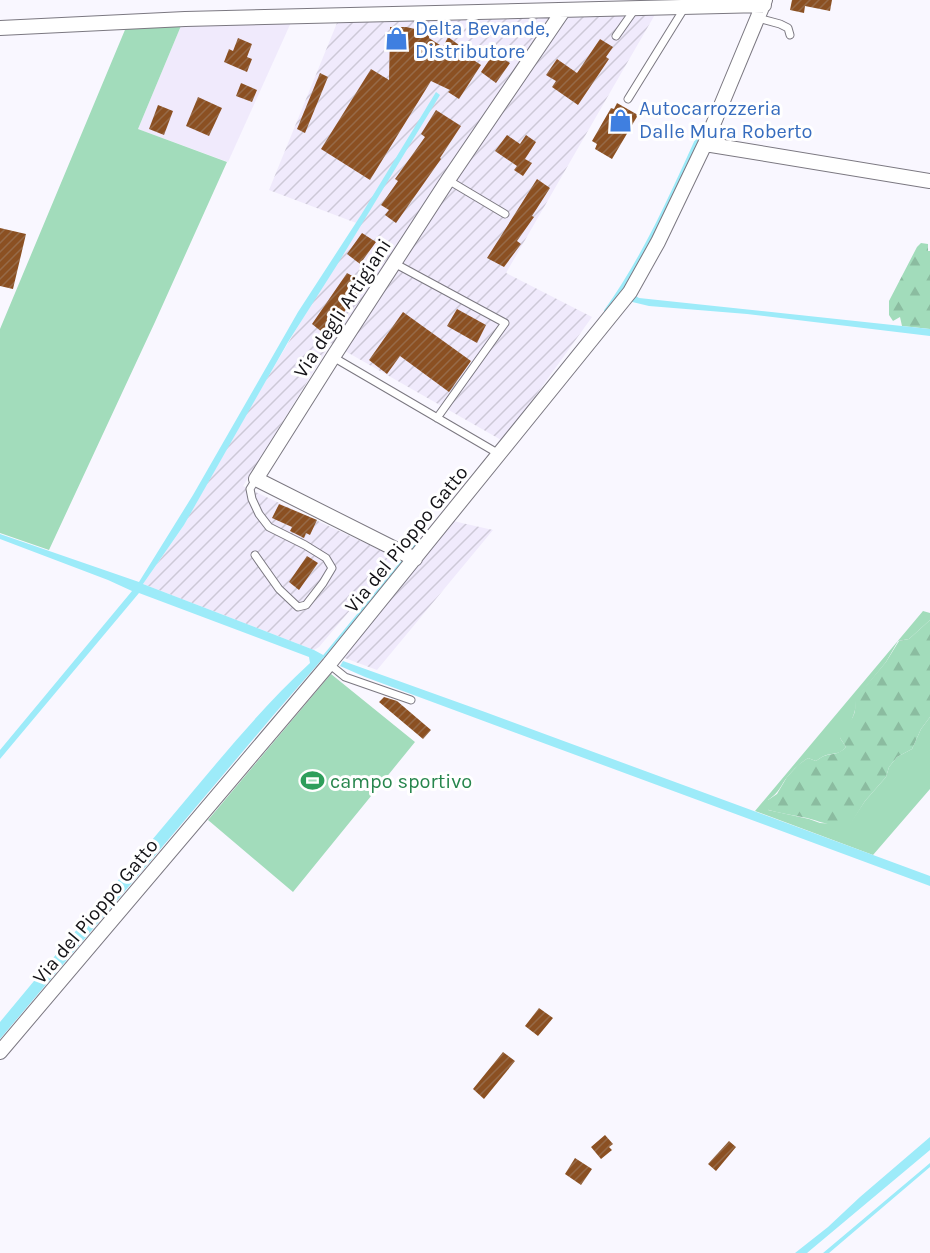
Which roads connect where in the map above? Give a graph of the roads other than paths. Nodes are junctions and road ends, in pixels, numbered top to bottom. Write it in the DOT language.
graph roads {
  1 [pos="685,7"];
  2 [pos="762,8"];
  3 [pos="636,9"];
  4 [pos="563,11"];
  5 [pos="0,28"];
  6 [pos="790,35"];
  7 [pos="616,36"];
  8 [pos="628,99"];
  9 [pos="705,144"];
  10 [pos="448,180"];
  11 [pos="930,181"];
  12 [pos="505,214"];
  13 [pos="394,263"];
  14 [pos="333,357"];
  15 [pos="437,418"];
  16 [pos="499,455"];
  17 [pos="256,479"];
  18 [pos="255,555"];
  19 [pos="415,559"];
  20 [pos="329,664"];
  21 [pos="411,700"];
  22 [pos="0,1052"];
  1 -- 2 [label="street"];
  1 -- 3 [label="street"];
  1 -- 8 [label="lane"];
  2 -- 6 [label="lane"];
  2 -- 9 [label="street, Via del Pioppo Gatto"];
  3 -- 4 [label="street"];
  3 -- 7 [label="lane"];
  4 -- 5 [label="street"];
  4 -- 10 [label="street, Via degli Artigiani"];
  9 -- 11 [label="street"];
  9 -- 16 [label="street, Via del Pioppo Gatto"];
  10 -- 12 [label="lane"];
  10 -- 13 [label="street, Via degli Artigiani"];
  13 -- 14 [label="street, Via degli Artigiani"];
  13 -- 15 [label="lane"];
  14 -- 15 [label="lane"];
  14 -- 17 [label="street, Via degli Artigiani"];
  15 -- 16 [label="lane"];
  16 -- 19 [label="street, Via del Pioppo Gatto"];
  17 -- 18 [label="lane"];
  17 -- 19 [label="street"];
  19 -- 20 [label="street, Via del Pioppo Gatto"];
  20 -- 21 [label="lane"];
  20 -- 22 [label="street, Via del Pioppo Gatto"];
}
